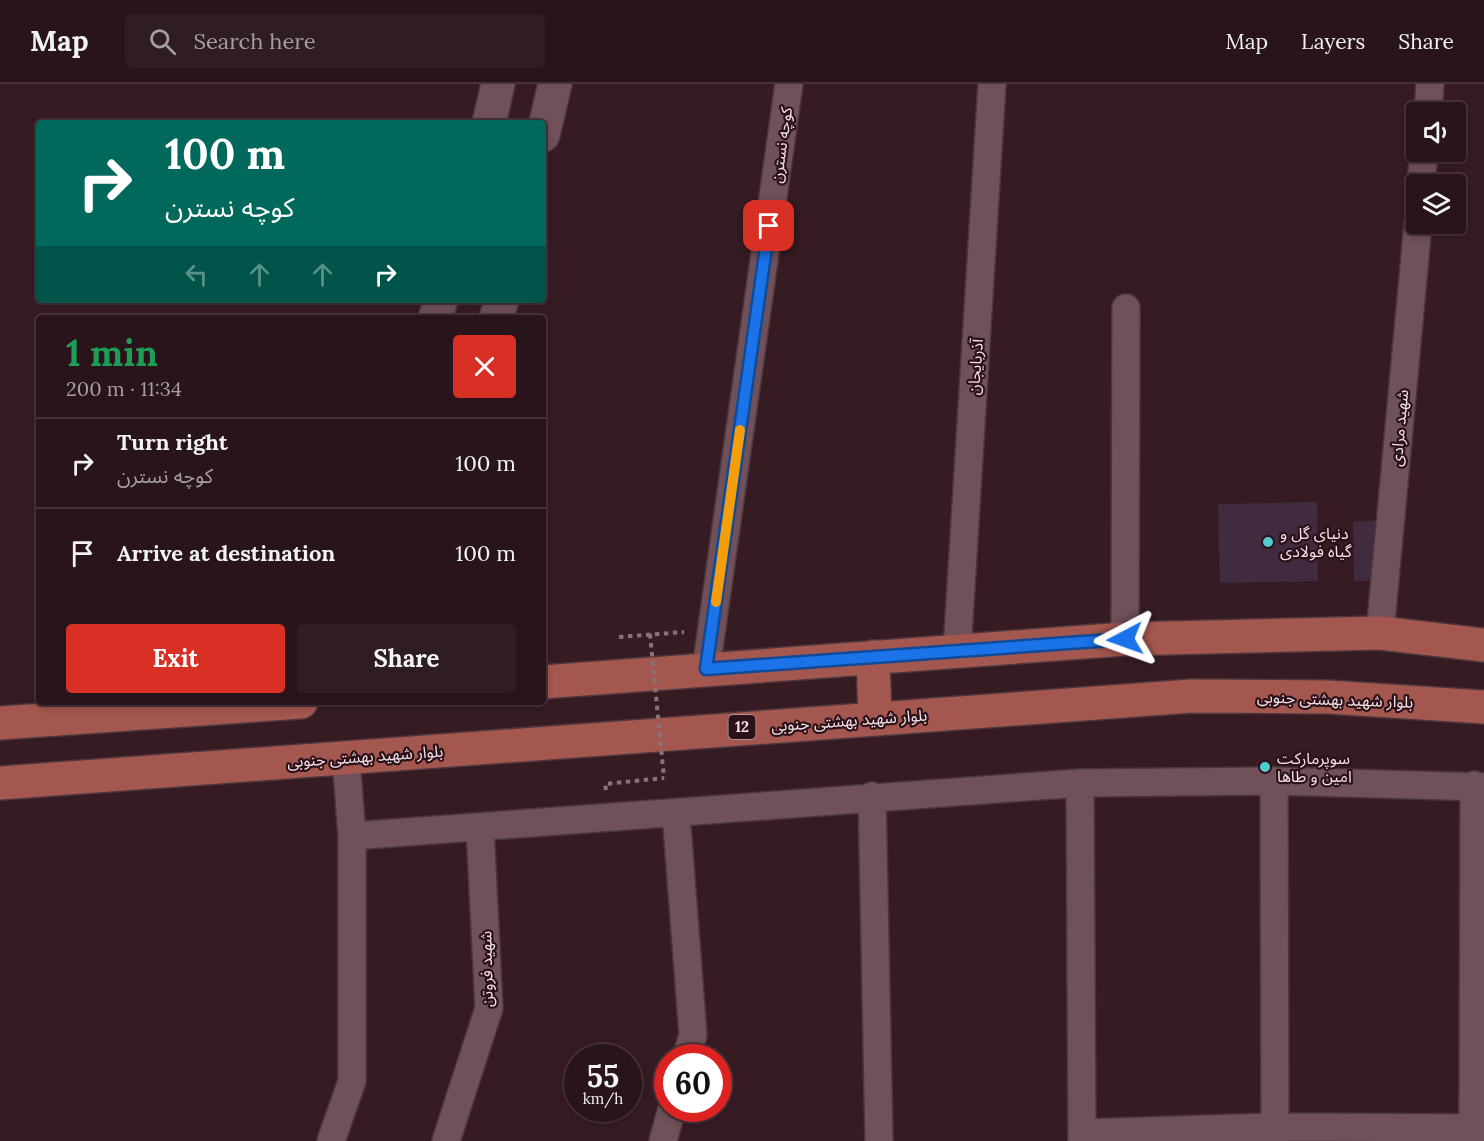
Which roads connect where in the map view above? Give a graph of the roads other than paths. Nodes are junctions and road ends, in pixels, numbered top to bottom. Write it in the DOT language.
graph roads {
  1 [pos="498,84"];
  2 [pos="555,84"];
  3 [pos="789,84"];
  4 [pos="993,84"];
  5 [pos="1430,84"];
  6 [pos="1429,102"];
  7 [pos="490,120"];
  8 [pos="546,122"];
  9 [pos="1417,234"];
  10 [pos="1126,308"];
  11 [pos="1380,633"];
  12 [pos="1125,639"];
  13 [pos="1484,645"];
  14 [pos="957,651"];
  15 [pos="873,657"];
  16 [pos="706,669"];
  17 [pos="546,682"];
  18 [pos="258,705"];
  19 [pos="1484,707"];
  20 [pos="875,718"];
  21 [pos="0,723"];
  22 [pos="346,758"];
  23 [pos="1274,781"];
  24 [pos="0,783"];
  25 [pos="1080,783"];
  26 [pos="1479,786"];
  27 [pos="872,796"];
  28 [pos="676,813"];
  29 [pos="480,827"];
  30 [pos="352,836"];
  31 [pos="690,1044"];
  32 [pos="668,1122"];
  33 [pos="1476,1133"];
  34 [pos="1275,1134"];
  35 [pos="1082,1137"];
  36 [pos="331,1141"];
  37 [pos="446,1141"];
  38 [pos="663,1141"];
  39 [pos="879,1141"];
  1 -- 7 [label="street"];
  2 -- 8 [label="street"];
  3 -- 16 [label="street, کوچه نسترن"];
  4 -- 14 [label="street, آذربایجان"];
  5 -- 6 [label="street"];
  9 -- 11 [label="street, شهید مرادی"];
  10 -- 12 [label="street"];
  11 -- 12 [label="main road"];
  11 -- 13 [label="main road"];
  12 -- 14 [label="main road"];
  14 -- 15 [label="main road"];
  15 -- 16 [label="main road"];
  15 -- 20 [label="main road"];
  16 -- 17 [label="main road"];
  18 -- 21 [label="main road"];
  19 -- 20 [label="main road, بلوار شهید بهشتی جنوبی / 12"];
  20 -- 22 [label="main road, بلوار شهید بهشتی جنوبی / 12"];
  22 -- 24 [label="main road, بلوار شهید بهشتی جنوبی / 12"];
  22 -- 30 [label="street"];
  23 -- 25 [label="street"];
  23 -- 26 [label="street"];
  23 -- 34 [label="street"];
  25 -- 27 [label="street"];
  25 -- 35 [label="street"];
  26 -- 33 [label="street"];
  27 -- 28 [label="street"];
  27 -- 39 [label="street"];
  28 -- 29 [label="street"];
  28 -- 31 [label="street"];
  29 -- 30 [label="street"];
  29 -- 37 [label="street, شهید فروتن"];
  30 -- 36 [label="street"];
  32 -- 38 [label="street"];
  33 -- 34 [label="street"];
  34 -- 35 [label="street"];
}
